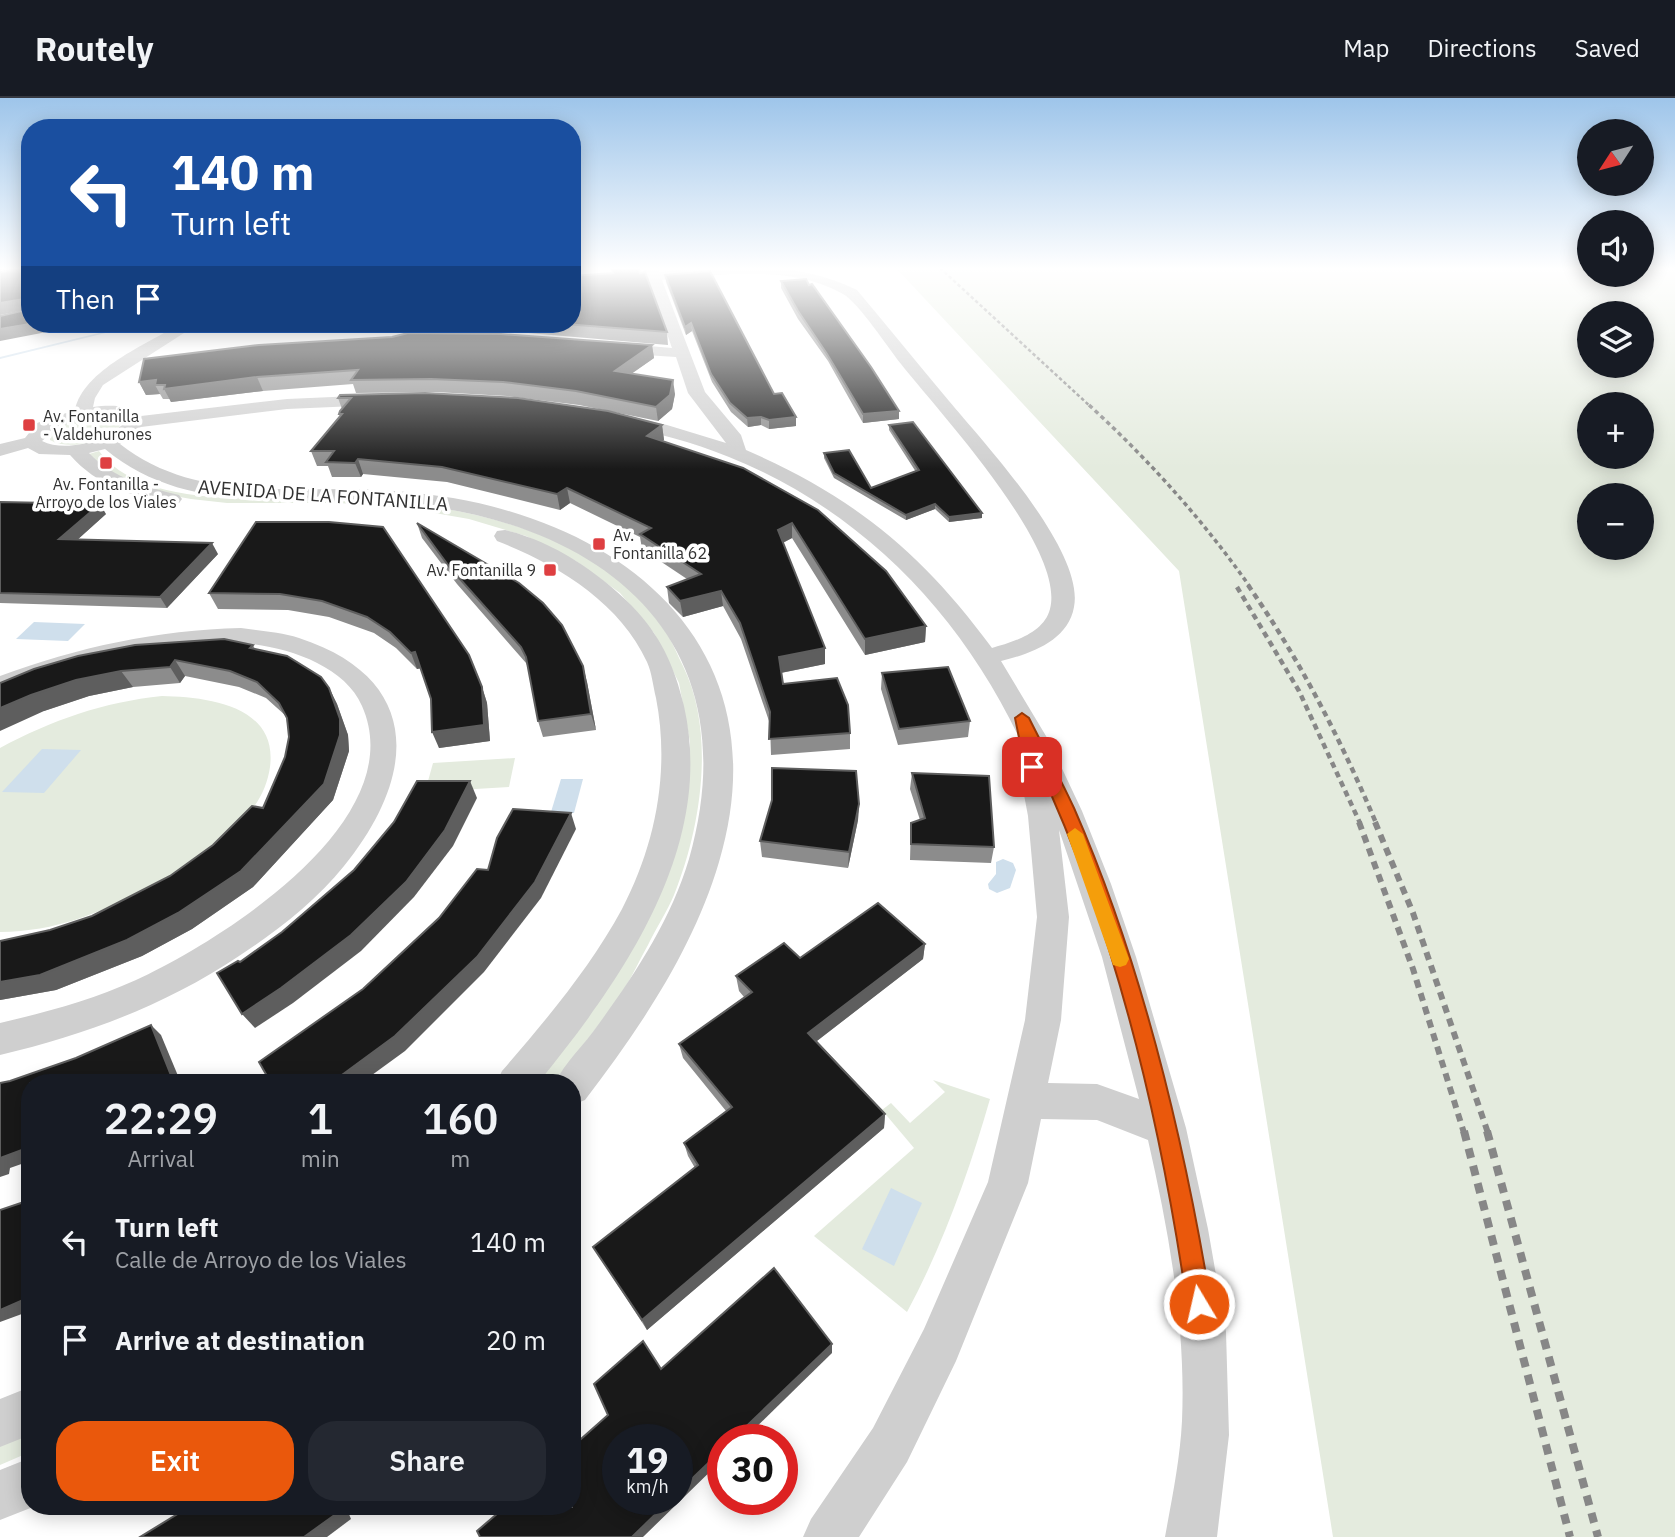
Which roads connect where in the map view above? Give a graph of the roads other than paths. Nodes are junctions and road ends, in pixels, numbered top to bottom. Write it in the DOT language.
graph roads {
  1 [pos="171,335"];
  2 [pos="674,335"];
  3 [pos="886,335"];
  4 [pos="595,345"];
  5 [pos="680,353"];
  6 [pos="392,400"];
  7 [pos="83,413"];
  8 [pos="606,417"];
  9 [pos="135,422"];
  10 [pos="32,442"];
  11 [pos="107,442"];
  12 [pos="0,450"];
  13 [pos="75,450"];
  14 [pos="737,452"];
  15 [pos="988,657"];
  16 [pos="0,685"];
  17 [pos="1022,718"];
  18 [pos="0,1039"];
  19 [pos="523,1074"];
  20 [pos="581,1077"];
  21 [pos="1027,1101"];
  22 [pos="1166,1128"];
  23 [pos="21,1414"];
  24 [pos="0,1423"];
  25 [pos="21,1487"];
  26 [pos="0,1495"];
  27 [pos="830,1537"];
  28 [pos="1191,1537"];
  1 -- 7 [label="street"];
  2 -- 5 [label="street"];
  3 -- 15 [label="street"];
  4 -- 5 [label="street"];
  5 -- 14 [label="street"];
  6 -- 9 [label="street"];
  7 -- 9 [label="street"];
  7 -- 10 [label="street"];
  8 -- 14 [label="street"];
  9 -- 11 [label="street"];
  10 -- 12 [label="street"];
  10 -- 13 [label="street"];
  11 -- 13 [label="street"];
  11 -- 20 [label="street, AVENIDA DE LA FONTANILLA"];
  13 -- 19 [label="street, AVENIDA DE LA FONTANILLA"];
  14 -- 15 [label="street"];
  15 -- 17 [label="street"];
  16 -- 18 [label="street"];
  17 -- 21 [label="street"];
  17 -- 22 [label="street"];
  21 -- 22 [label="street"];
  21 -- 27 [label="street"];
  22 -- 28 [label="street"];
  23 -- 24 [label="street"];
  25 -- 26 [label="street"];
}
